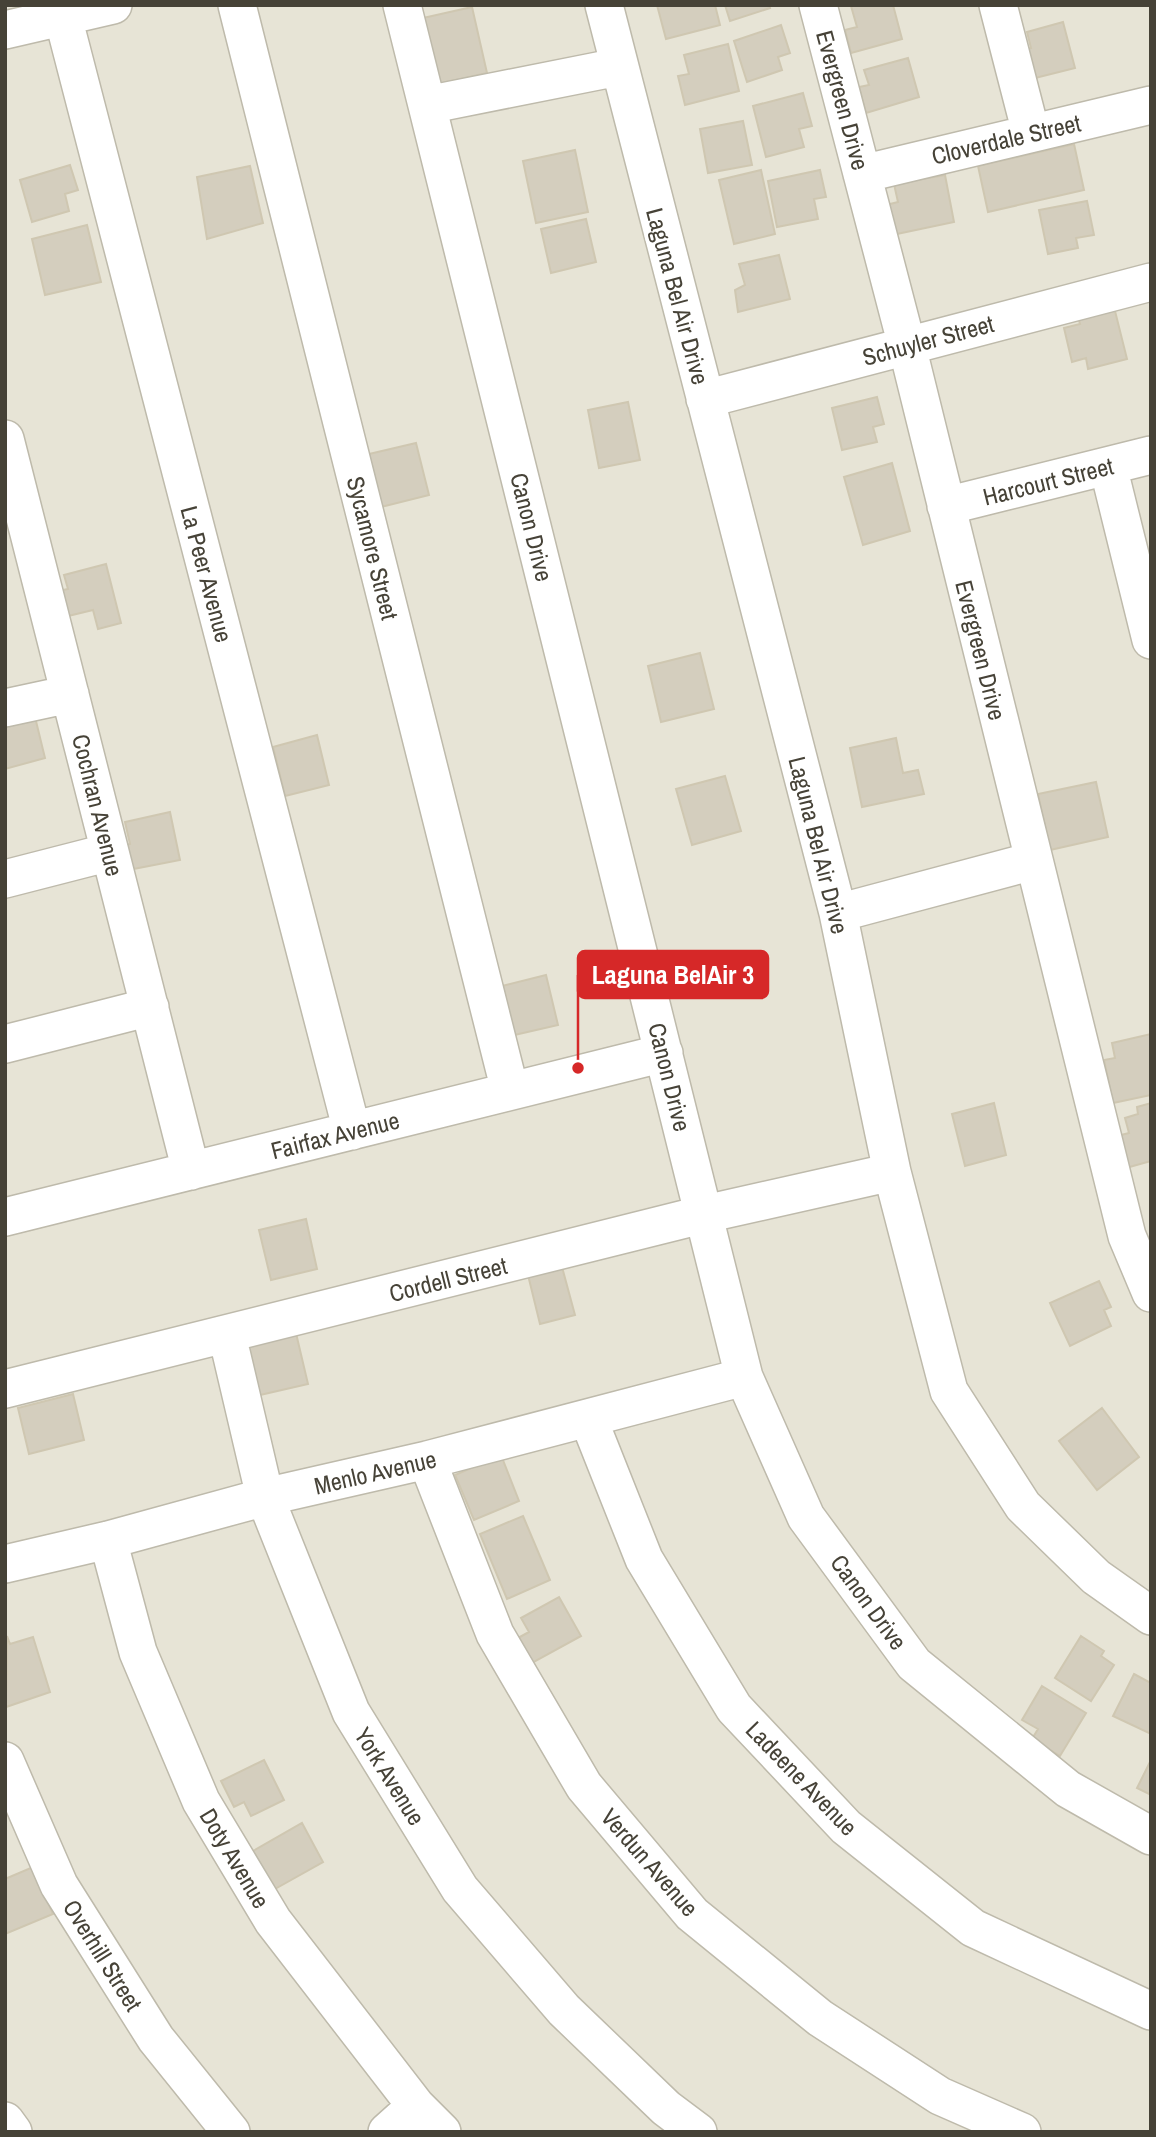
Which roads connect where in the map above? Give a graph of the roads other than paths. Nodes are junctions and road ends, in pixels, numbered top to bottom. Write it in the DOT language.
graph roads {
  1 [pos="113,5"];
  2 [pos="237,5"];
  3 [pos="402,5"];
  4 [pos="604,5"];
  5 [pos="818,5"];
  6 [pos="998,5"];
  7 [pos="63,17"];
  8 [pos="5,30"];
  9 [pos="618,67"];
  10 [pos="427,105"];
  11 [pos="1151,105"];
  12 [pos="1031,133"];
  13 [pos="862,174"];
  14 [pos="1151,282"];
  15 [pos="906,346"];
  16 [pos="705,399"];
  17 [pos="5,439"];
  18 [pos="1151,455"];
  19 [pos="1108,466"];
  20 [pos="946,506"];
  21 [pos="17,536"];
  22 [pos="1151,640"];
  23 [pos="70,694"];
  24 [pos="5,708"];
  25 [pos="110,852"];
  26 [pos="1033,861"];
  27 [pos="5,879"];
  28 [pos="838,913"];
  29 [pos="150,1007"];
  30 [pos="5,1044"];
  31 [pos="664,1052"];
  32 [pos="510,1091"];
  33 [pos="352,1131"];
  34 [pos="191,1171"];
  35 [pos="892,1172"];
  36 [pos="705,1214"];
  37 [pos="5,1217"];
  38 [pos="1151,1293"];
  39 [pos="227,1335"];
  40 [pos="744,1377"];
  41 [pos="5,1389"];
  42 [pos="588,1418"];
  43 [pos="426,1460"];
  44 [pos="265,1497"];
  45 [pos="108,1540"];
  46 [pos="5,1564"];
  47 [pos="1151,1616"];
  48 [pos="5,1761"];
  49 [pos="1151,1836"];
  50 [pos="1151,2011"];
  51 [pos="416,2106"];
  52 [pos="5,2121"];
  53 [pos="13,2132"];
  54 [pos="231,2132"];
  55 [pos="387,2132"];
  56 [pos="442,2132"];
  57 [pos="698,2132"];
  58 [pos="1022,2132"];
  1 -- 7 [label="street"];
  2 -- 32 [label="street, Sycamore Street"];
  3 -- 10 [label="street, Canon Drive"];
  4 -- 9 [label="street, Laguna Bel Air Drive"];
  5 -- 13 [label="street, Evergreen Drive"];
  6 -- 12 [label="street"];
  7 -- 8 [label="street"];
  7 -- 33 [label="street, La Peer Avenue"];
  9 -- 10 [label="street"];
  9 -- 16 [label="street, Laguna Bel Air Drive"];
  10 -- 31 [label="street, Canon Drive"];
  11 -- 12 [label="street, Cloverdale Street"];
  12 -- 13 [label="street, Cloverdale Street"];
  13 -- 15 [label="street, Evergreen Drive"];
  14 -- 15 [label="street, Schuyler Street"];
  15 -- 16 [label="street, Schuyler Street"];
  15 -- 20 [label="street, Evergreen Drive"];
  16 -- 28 [label="street, Laguna Bel Air Drive"];
  17 -- 21 [label="street, Cochran Avenue"];
  18 -- 19 [label="street, Harcourt Street"];
  19 -- 20 [label="street, Harcourt Street"];
  19 -- 22 [label="street"];
  20 -- 26 [label="street, Evergreen Drive"];
  21 -- 23 [label="street, Cochran Avenue"];
  23 -- 24 [label="street"];
  23 -- 25 [label="street, Cochran Avenue"];
  25 -- 27 [label="street"];
  25 -- 29 [label="street, Cochran Avenue"];
  26 -- 28 [label="street"];
  26 -- 38 [label="street, Evergreen Drive"];
  28 -- 35 [label="street, Laguna Bel Air Drive"];
  29 -- 30 [label="street"];
  29 -- 34 [label="street, Cochran Avenue"];
  31 -- 32 [label="street, Fairfax Avenue"];
  31 -- 36 [label="street, Canon Drive"];
  32 -- 33 [label="street, Fairfax Avenue"];
  33 -- 34 [label="street, Fairfax Avenue"];
  34 -- 37 [label="street, Fairfax Avenue"];
  35 -- 36 [label="street, Cordell Street"];
  35 -- 47 [label="street, Laguna Bel Air Drive"];
  36 -- 39 [label="street, Cordell Street"];
  36 -- 40 [label="street, Canon Drive"];
  39 -- 41 [label="street, Cordell Street"];
  39 -- 44 [label="street, York Avenue"];
  40 -- 42 [label="street, Menlo Avenue"];
  40 -- 49 [label="street, Canon Drive"];
  42 -- 43 [label="street, Menlo Avenue"];
  42 -- 50 [label="street, Ladeene Avenue"];
  43 -- 44 [label="street, Menlo Avenue"];
  43 -- 58 [label="street, Verdun Avenue"];
  44 -- 45 [label="street, Menlo Avenue"];
  44 -- 57 [label="street, York Avenue"];
  45 -- 46 [label="street, Menlo Avenue"];
  45 -- 51 [label="street, Doty Avenue"];
  48 -- 54 [label="street, Overhill Street"];
  51 -- 55 [label="street"];
  51 -- 56 [label="street, Doty Avenue"];
  52 -- 53 [label="street"];
}
